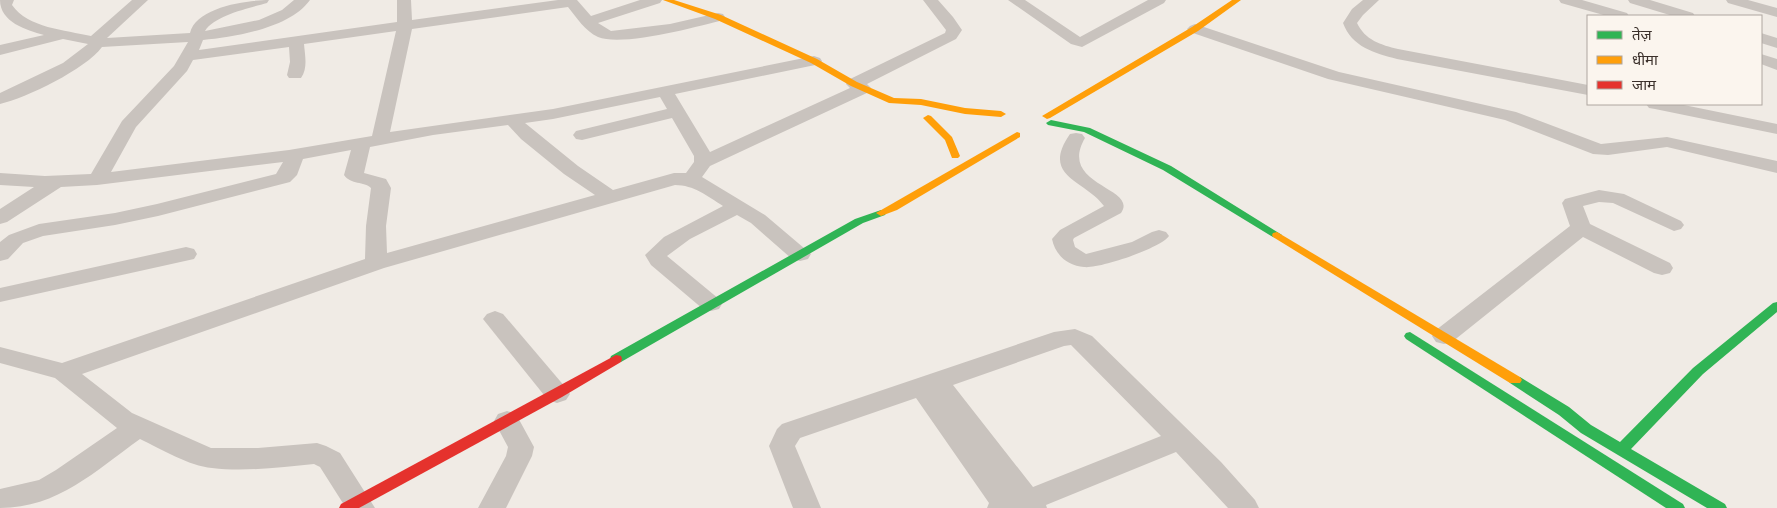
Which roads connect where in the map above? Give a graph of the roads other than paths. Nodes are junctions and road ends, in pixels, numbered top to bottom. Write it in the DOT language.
graph roads {
  1 [pos="7,0"];
  2 [pos="142,0"];
  3 [pos="262,0"];
  4 [pos="303,0"];
  5 [pos="404,0"];
  6 [pos="666,0"];
  7 [pos="930,0"];
  8 [pos="1015,0"];
  9 [pos="1160,0"];
  10 [pos="1238,0"];
  11 [pos="1372,0"];
  12 [pos="1566,0"];
  13 [pos="1635,0"];
  14 [pos="1733,0"];
  15 [pos="474,7"];
  16 [pos="1777,13"];
  17 [pos="1618,15"];
  18 [pos="1685,15"];
  19 [pos="718,17"];
  20 [pos="589,22"];
  21 [pos="405,25"];
  22 [pos="1196,29"];
  23 [pos="65,34"];
  24 [pos="196,36"];
  25 [pos="1762,38"];
  26 [pos="296,40"];
  27 [pos="96,42"];
  28 [pos="1777,43"];
  29 [pos="0,50"];
  30 [pos="189,56"];
  31 [pos="1762,59"];
  32 [pos="814,61"];
  33 [pos="1777,65"];
  34 [pos="295,75"];
  35 [pos="858,86"];
  36 [pos="1587,90"];
  37 [pos="665,91"];
  38 [pos="0,98"];
  39 [pos="892,100"];
  40 [pos="1660,105"];
  41 [pos="1015,109"];
  42 [pos="1033,110"];
  43 [pos="678,111"];
  44 [pos="928,118"];
  45 [pos="513,119"];
  46 [pos="945,120"];
  47 [pos="959,122"];
  48 [pos="1000,122"];
  49 [pos="1048,125"];
  50 [pos="1777,129"];
  51 [pos="582,135"];
  52 [pos="1076,138"];
  53 [pos="371,141"];
  54 [pos="295,155"];
  55 [pos="954,156"];
  56 [pos="1124,160"];
  57 [pos="703,162"];
  58 [pos="1777,167"];
  59 [pos="0,179"];
  60 [pos="97,179"];
  61 [pos="690,179"];
  62 [pos="57,182"];
  63 [pos="609,197"];
  64 [pos="877,201"];
  65 [pos="738,206"];
  66 [pos="0,218"];
  67 [pos="859,221"];
  68 [pos="1674,224"];
  69 [pos="1580,228"];
  70 [pos="1160,236"];
  71 [pos="0,254"];
  72 [pos="186,254"];
  73 [pos="800,254"];
  74 [pos="376,263"];
  75 [pos="1662,268"];
  76 [pos="0,295"];
  77 [pos="711,304"];
  78 [pos="1777,306"];
  79 [pos="495,319"];
  80 [pos="1404,332"];
  81 [pos="1444,336"];
  82 [pos="0,355"];
  83 [pos="63,372"];
  84 [pos="929,384"];
  85 [pos="557,394"];
  86 [pos="507,422"];
  87 [pos="138,427"];
  88 [pos="1181,439"];
  89 [pos="1612,455"];
  90 [pos="0,500"];
  91 [pos="354,506"];
  92 [pos="1015,506"];
  93 [pos="492,508"];
  94 [pos="807,508"];
  95 [pos="1245,508"];
  96 [pos="1678,508"];
  97 [pos="1720,508"];
  1 -- 23 [label="street"];
  2 -- 27 [label="street"];
  3 -- 24 [label="street"];
  4 -- 24 [label="street"];
  5 -- 21 [label="street"];
  6 -- 19 [label="main road"];
  6 -- 20 [label="street"];
  7 -- 35 [label="street"];
  8 -- 9 [label="street"];
  10 -- 22 [label="main road"];
  11 -- 36 [label="street"];
  12 -- 17 [label="street"];
  13 -- 18 [label="street"];
  14 -- 16 [label="street"];
  15 -- 20 [label="street"];
  15 -- 21 [label="street"];
  19 -- 20 [label="street"];
  19 -- 32 [label="main road"];
  21 -- 26 [label="street"];
  21 -- 53 [label="street"];
  22 -- 49 [label="main road"];
  22 -- 58 [label="street"];
  23 -- 27 [label="street"];
  23 -- 29 [label="street"];
  24 -- 27 [label="street"];
  24 -- 30 [label="street"];
  25 -- 28 [label="street"];
  26 -- 30 [label="street"];
  26 -- 34 [label="street"];
  27 -- 38 [label="street"];
  30 -- 60 [label="street"];
  31 -- 33 [label="street"];
  32 -- 35 [label="main road"];
  32 -- 37 [label="street"];
  35 -- 39 [label="main road"];
  35 -- 57 [label="street"];
  37 -- 43 [label="street"];
  37 -- 45 [label="street"];
  39 -- 44 [label="main road"];
  39 -- 48 [label="main road"];
  40 -- 50 [label="street"];
  41 -- 48 [label="main road"];
  42 -- 49 [label="main road"];
  43 -- 51 [label="street"];
  43 -- 57 [label="street"];
  44 -- 46 [label="main road"];
  44 -- 55 [label="main road"];
  45 -- 53 [label="street"];
  45 -- 63 [label="street"];
  47 -- 48 [label="main road"];
  48 -- 67 [label="main road"];
  49 -- 52 [label="main road"];
  49 -- 81 [label="main road"];
  52 -- 56 [label="main road"];
  52 -- 70 [label="street"];
  53 -- 54 [label="street"];
  53 -- 74 [label="street"];
  54 -- 60 [label="street"];
  54 -- 71 [label="street"];
  57 -- 61 [label="street"];
  59 -- 62 [label="street"];
  60 -- 62 [label="street"];
  61 -- 63 [label="street"];
  61 -- 65 [label="street"];
  62 -- 66 [label="street"];
  63 -- 74 [label="street"];
  64 -- 67 [label="main road"];
  65 -- 73 [label="street"];
  65 -- 77 [label="street"];
  67 -- 73 [label="main road"];
  68 -- 69 [label="street"];
  69 -- 75 [label="street"];
  69 -- 81 [label="street"];
  72 -- 76 [label="street"];
  73 -- 77 [label="main road"];
  74 -- 83 [label="street"];
  77 -- 85 [label="main road"];
  78 -- 89 [label="main road"];
  79 -- 85 [label="street"];
  80 -- 89 [label="main road"];
  81 -- 89 [label="main road"];
  82 -- 83 [label="street"];
  83 -- 87 [label="street"];
  84 -- 88 [label="street"];
  84 -- 92 [label="street"];
  84 -- 94 [label="street"];
  85 -- 86 [label="main road"];
  86 -- 91 [label="main road"];
  86 -- 93 [label="street"];
  87 -- 90 [label="street"];
  87 -- 91 [label="street"];
  88 -- 92 [label="street"];
  88 -- 95 [label="street"];
  89 -- 96 [label="main road"];
  89 -- 97 [label="main road"];
}
